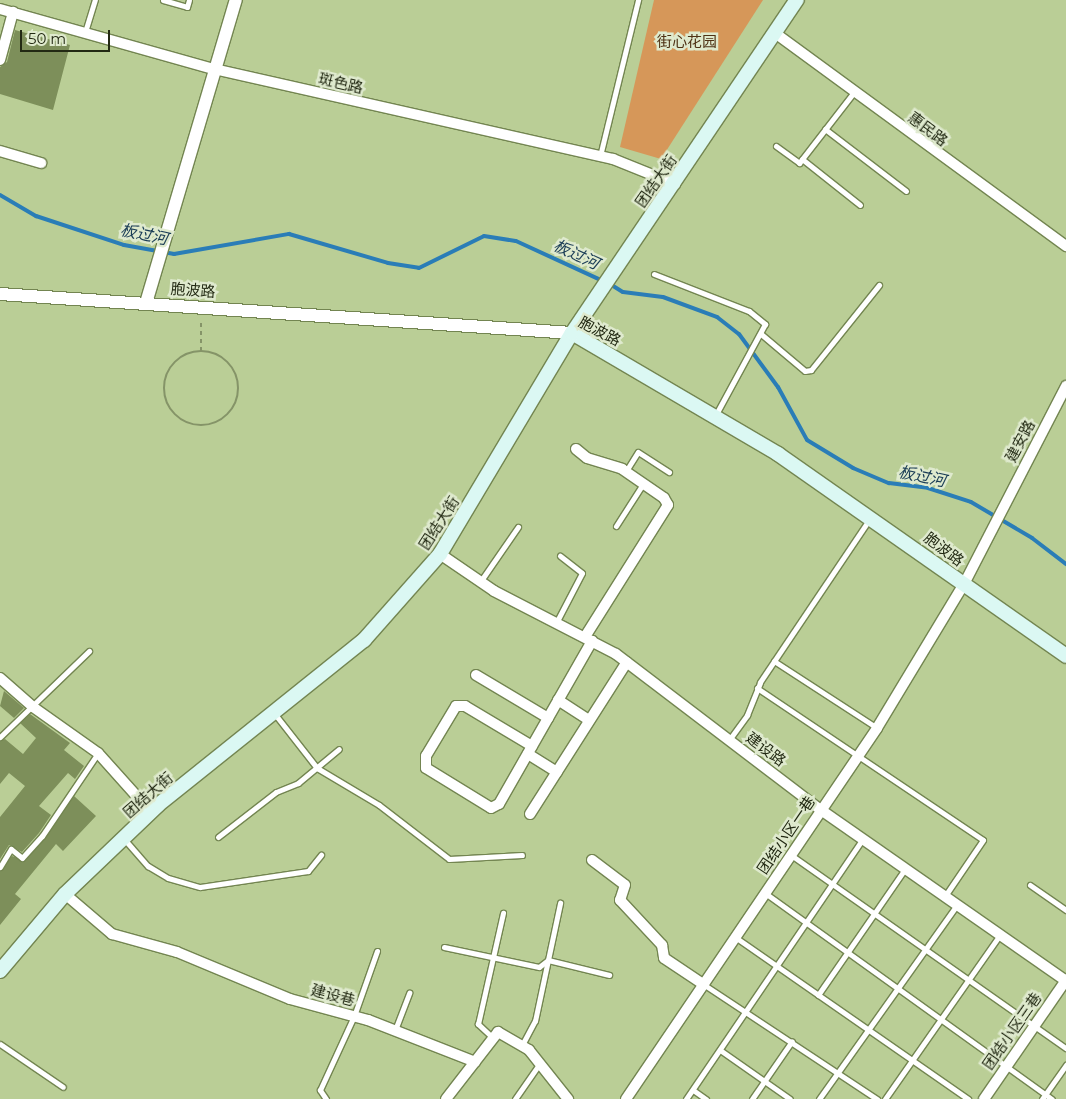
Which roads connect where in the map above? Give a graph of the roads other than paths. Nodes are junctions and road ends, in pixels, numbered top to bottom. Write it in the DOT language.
graph roads {
  1 [pos="95,0"];
  2 [pos="163,0"];
  3 [pos="189,0"];
  4 [pos="236,0"];
  5 [pos="638,0"];
  6 [pos="797,0"];
  7 [pos="0,9"];
  8 [pos="12,12"];
  9 [pos="85,32"];
  10 [pos="775,33"];
  11 [pos="0,60"];
  12 [pos="214,69"];
  13 [pos="854,92"];
  14 [pos="825,129"];
  15 [pos="776,146"];
  16 [pos="0,151"];
  17 [pos="600,156"];
  18 [pos="802,159"];
  19 [pos="41,163"];
  20 [pos="674,184"];
  21 [pos="906,192"];
  22 [pos="860,205"];
  23 [pos="1066,246"];
  24 [pos="654,274"];
  25 [pos="880,285"];
  26 [pos="0,294"];
  27 [pos="146,303"];
  28 [pos="572,332"];
  29 [pos="760,336"];
  30 [pos="1066,386"];
  31 [pos="715,416"];
  32 [pos="576,449"];
  33 [pos="625,472"];
  34 [pos="669,472"];
  35 [pos="644,484"];
  36 [pos="872,516"];
  37 [pos="616,526"];
  38 [pos="518,527"];
  39 [pos="440,554"];
  40 [pos="560,556"];
  41 [pos="480,582"];
  42 [pos="964,584"];
  43 [pos="556,623"];
  44 [pos="588,639"];
  45 [pos="88,651"];
  46 [pos="1066,656"];
  47 [pos="774,661"];
  48 [pos="626,662"];
  49 [pos="476,675"];
  50 [pos="0,678"];
  51 [pos="757,688"];
  52 [pos="558,700"];
  53 [pos="33,707"];
  54 [pos="274,712"];
  55 [pos="548,718"];
  56 [pos="590,720"];
  57 [pos="877,728"];
  58 [pos="0,737"];
  59 [pos="729,740"];
  60 [pos="338,749"];
  61 [pos="530,750"];
  62 [pos="98,753"];
  63 [pos="857,757"];
  64 [pos="317,768"];
  65 [pos="557,772"];
  66 [pos="821,810"];
  67 [pos="151,812"];
  68 [pos="530,814"];
  69 [pos="123,838"];
  70 [pos="218,838"];
  71 [pos="862,839"];
  72 [pos="321,854"];
  73 [pos="791,854"];
  74 [pos="522,855"];
  75 [pos="592,860"];
  76 [pos="0,867"];
  77 [pos="905,869"];
  78 [pos="833,884"];
  79 [pos="1030,885"];
  80 [pos="765,893"];
  81 [pos="65,894"];
  82 [pos="944,896"];
  83 [pos="560,903"];
  84 [pos="957,905"];
  85 [pos="1066,910"];
  86 [pos="504,913"];
  87 [pos="875,913"];
  88 [pos="806,923"];
  89 [pos="1000,935"];
  90 [pos="735,938"];
  91 [pos="444,947"];
  92 [pos="925,949"];
  93 [pos="378,951"];
  94 [pos="848,952"];
  95 [pos="493,960"];
  96 [pos="548,960"];
  97 [pos="777,967"];
  98 [pos="0,971"];
  99 [pos="609,975"];
  100 [pos="969,980"];
  101 [pos="1066,981"];
  102 [pos="703,984"];
  103 [pos="897,988"];
  104 [pos="409,993"];
  105 [pos="818,995"];
  106 [pos="746,1012"];
  107 [pos="354,1016"];
  108 [pos="941,1019"];
  109 [pos="1034,1026"];
  110 [pos="394,1030"];
  111 [pos="868,1030"];
  112 [pos="493,1039"];
  113 [pos="792,1041"];
  114 [pos="0,1044"];
  115 [pos="522,1046"];
  116 [pos="1066,1048"];
  117 [pos="720,1050"];
  118 [pos="912,1060"];
  119 [pos="475,1062"];
  120 [pos="540,1063"];
  121 [pos="1066,1065"];
  122 [pos="1006,1066"];
  123 [pos="838,1072"];
  124 [pos="764,1081"];
  125 [pos="63,1087"];
  126 [pos="693,1090"];
  127 [pos="1044,1097"];
  128 [pos="326,1099"];
  129 [pos="446,1099"];
  130 [pos="515,1099"];
  131 [pos="568,1099"];
  132 [pos="626,1099"];
  133 [pos="686,1099"];
  134 [pos="706,1099"];
  135 [pos="752,1099"];
  136 [pos="790,1099"];
  137 [pos="820,1099"];
  138 [pos="877,1099"];
  139 [pos="885,1099"];
  140 [pos="968,1099"];
  141 [pos="984,1099"];
  142 [pos="1052,1099"];
  1 -- 9 [label="lane"];
  2 -- 3 [label="lane"];
  4 -- 12 [label="street"];
  5 -- 17 [label="lane"];
  6 -- 10 [label="main road, 团结大街"];
  7 -- 8 [label="street, 斑色路"];
  8 -- 9 [label="street, 斑色路"];
  8 -- 11 [label="street"];
  9 -- 12 [label="street, 斑色路"];
  10 -- 13 [label="street, 惠民路"];
  10 -- 20 [label="main road, 团结大街"];
  12 -- 17 [label="street, 斑色路"];
  12 -- 27 [label="street"];
  13 -- 14 [label="lane"];
  13 -- 23 [label="street, 惠民路"];
  14 -- 18 [label="lane"];
  14 -- 21 [label="lane"];
  15 -- 18 [label="lane"];
  16 -- 19 [label="street"];
  17 -- 20 [label="street, 斑色路"];
  18 -- 22 [label="lane"];
  20 -- 28 [label="main road, 团结大街"];
  24 -- 29 [label="lane"];
  25 -- 29 [label="lane"];
  26 -- 27 [label="street, 胞波路"];
  27 -- 28 [label="street, 胞波路"];
  28 -- 31 [label="main road, 胞波路"];
  28 -- 39 [label="main road, 团结大街"];
  29 -- 31 [label="lane"];
  30 -- 42 [label="street, 建安路"];
  31 -- 36 [label="main road, 胞波路"];
  32 -- 33 [label="street"];
  33 -- 34 [label="lane"];
  33 -- 35 [label="street"];
  35 -- 37 [label="lane"];
  35 -- 44 [label="street"];
  36 -- 42 [label="main road, 胞波路"];
  36 -- 47 [label="lane"];
  38 -- 41 [label="lane"];
  39 -- 41 [label="street, 建设路"];
  39 -- 54 [label="main road, 团结大街"];
  40 -- 43 [label="lane"];
  41 -- 43 [label="street, 建设路"];
  42 -- 46 [label="main road, 胞波路"];
  42 -- 57 [label="street, 团结小区一巷"];
  43 -- 44 [label="street, 建设路"];
  44 -- 48 [label="street, 建设路"];
  44 -- 52 [label="street"];
  45 -- 53 [label="lane"];
  47 -- 51 [label="lane"];
  47 -- 57 [label="lane"];
  48 -- 56 [label="street"];
  48 -- 59 [label="street, 建设路"];
  49 -- 55 [label="street"];
  50 -- 53 [label="street"];
  51 -- 59 [label="lane"];
  51 -- 63 [label="lane"];
  52 -- 55 [label="street"];
  52 -- 56 [label="street"];
  53 -- 58 [label="lane"];
  53 -- 62 [label="street"];
  54 -- 64 [label="lane"];
  54 -- 67 [label="main road, 团结大街"];
  55 -- 61 [label="street"];
  56 -- 65 [label="street"];
  57 -- 63 [label="street, 团结小区一巷"];
  59 -- 66 [label="street, 建设路"];
  60 -- 64 [label="lane"];
  61 -- 61 [label="street"];
  61 -- 65 [label="street"];
  62 -- 67 [label="street"];
  62 -- 76 [label="lane"];
  63 -- 66 [label="street, 团结小区一巷"];
  63 -- 82 [label="lane"];
  64 -- 70 [label="lane"];
  64 -- 74 [label="lane"];
  65 -- 68 [label="street"];
  66 -- 71 [label="street, 建设路"];
  66 -- 73 [label="street, 团结小区一巷"];
  67 -- 69 [label="main road, 团结大街"];
  69 -- 72 [label="lane"];
  69 -- 81 [label="main road, 团结大街"];
  71 -- 77 [label="street, 建设路"];
  71 -- 78 [label="lane"];
  73 -- 78 [label="lane"];
  73 -- 80 [label="street, 团结小区一巷"];
  75 -- 102 [label="street"];
  77 -- 82 [label="street, 建设路"];
  77 -- 87 [label="lane"];
  78 -- 87 [label="lane"];
  78 -- 88 [label="lane"];
  79 -- 85 [label="lane"];
  80 -- 88 [label="lane"];
  80 -- 90 [label="street, 团结小区一巷"];
  81 -- 98 [label="main road, 团结大街"];
  81 -- 107 [label="street, 建设巷"];
  82 -- 84 [label="street, 建设路"];
  83 -- 96 [label="lane"];
  84 -- 89 [label="street, 建设路"];
  84 -- 92 [label="lane"];
  86 -- 95 [label="lane"];
  87 -- 92 [label="lane"];
  87 -- 94 [label="lane"];
  88 -- 94 [label="lane"];
  88 -- 97 [label="lane"];
  89 -- 100 [label="lane"];
  89 -- 101 [label="street, 建设路"];
  90 -- 97 [label="lane"];
  90 -- 102 [label="street, 团结小区一巷"];
  91 -- 95 [label="lane"];
  92 -- 100 [label="lane"];
  92 -- 103 [label="lane"];
  93 -- 107 [label="lane"];
  94 -- 103 [label="lane"];
  94 -- 105 [label="lane"];
  95 -- 96 [label="lane"];
  95 -- 112 [label="lane"];
  96 -- 99 [label="lane"];
  96 -- 115 [label="lane"];
  97 -- 105 [label="lane"];
  97 -- 106 [label="lane"];
  100 -- 108 [label="lane"];
  100 -- 109 [label="lane"];
  101 -- 109 [label="street, 团结小区三巷"];
  102 -- 106 [label="lane"];
  102 -- 132 [label="street, 团结小区一巷"];
  103 -- 108 [label="lane"];
  103 -- 111 [label="lane"];
  104 -- 110 [label="lane"];
  105 -- 111 [label="lane"];
  106 -- 113 [label="lane"];
  106 -- 117 [label="lane"];
  107 -- 110 [label="street, 建设巷"];
  107 -- 128 [label="lane"];
  108 -- 118 [label="lane"];
  108 -- 122 [label="lane"];
  109 -- 116 [label="lane"];
  109 -- 122 [label="street, 团结小区三巷"];
  110 -- 119 [label="street, 建设巷"];
  111 -- 118 [label="lane"];
  111 -- 123 [label="lane"];
  112 -- 115 [label="street"];
  112 -- 119 [label="street"];
  113 -- 123 [label="lane"];
  113 -- 124 [label="lane"];
  114 -- 125 [label="lane"];
  115 -- 120 [label="street"];
  117 -- 124 [label="lane"];
  117 -- 126 [label="lane"];
  118 -- 139 [label="lane"];
  118 -- 140 [label="lane"];
  119 -- 129 [label="street"];
  120 -- 130 [label="lane"];
  120 -- 131 [label="street"];
  121 -- 127 [label="lane"];
  122 -- 127 [label="lane"];
  122 -- 141 [label="street, 团结小区三巷"];
  123 -- 137 [label="lane"];
  123 -- 138 [label="lane"];
  124 -- 135 [label="lane"];
  124 -- 136 [label="lane"];
  126 -- 133 [label="lane"];
  126 -- 134 [label="lane"];
  127 -- 142 [label="lane"];
}
